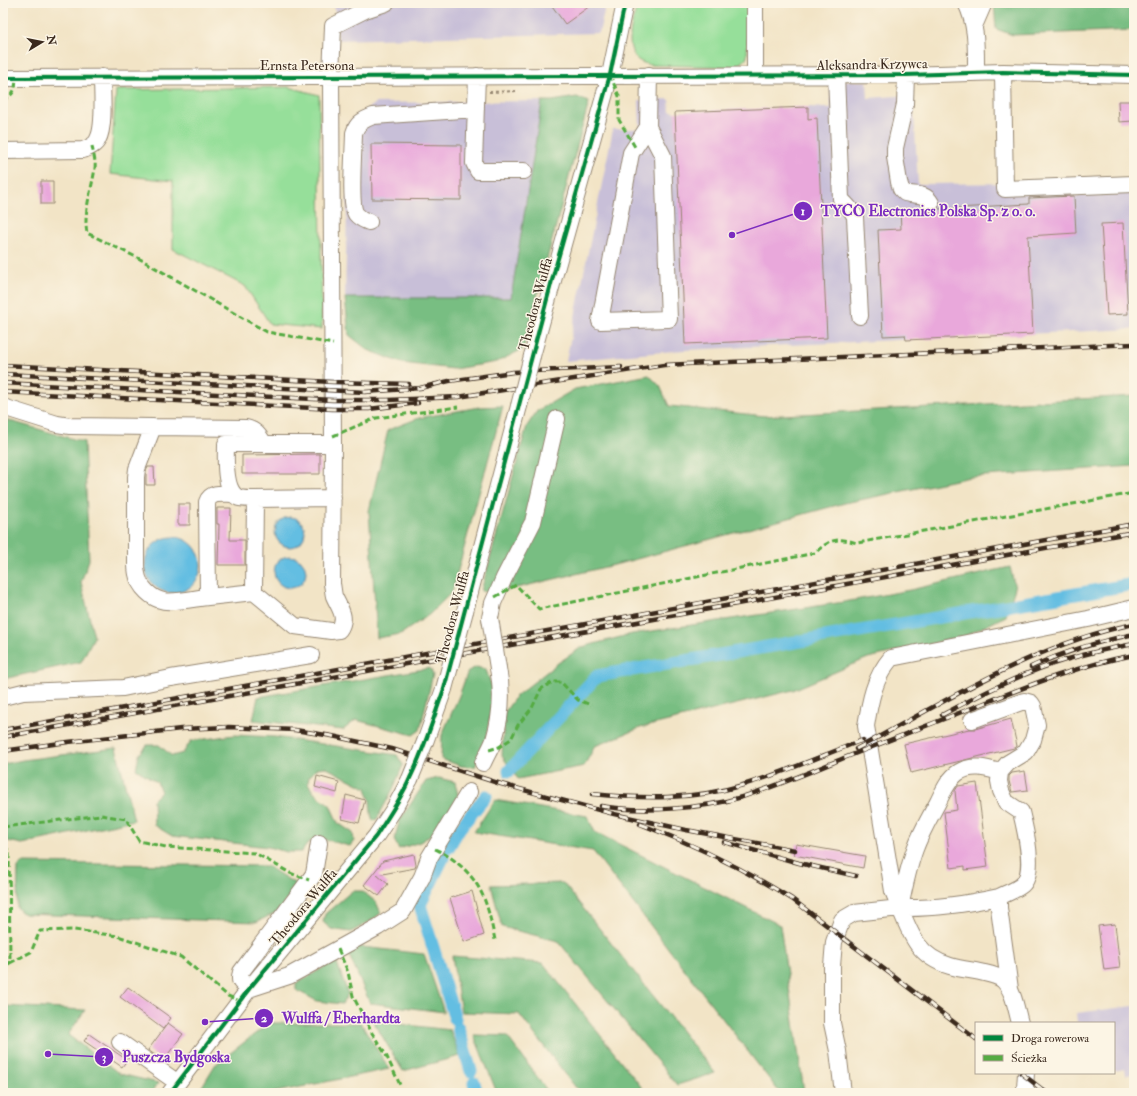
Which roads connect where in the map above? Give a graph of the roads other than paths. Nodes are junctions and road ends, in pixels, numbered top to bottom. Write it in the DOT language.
graph roads {
  1 [pos="386,3"];
  2 [pos="625,3"];
  3 [pos="755,3"];
  4 [pos="966,3"];
  5 [pos="984,3"];
  6 [pos="974,26"];
  7 [pos="976,72"];
  8 [pos="1003,72"];
  9 [pos="610,75"];
  10 [pos="649,75"];
  11 [pos="755,75"];
  12 [pos="836,75"];
  13 [pos="906,75"];
  14 [pos="1134,75"];
  15 [pos="332,76"];
  16 [pos="477,76"];
  17 [pos="102,77"];
  18 [pos="3,78"];
  19 [pos="476,109"];
  20 [pos="648,127"];
  21 [pos="3,151"];
  22 [pos="524,171"];
  23 [pos="1134,184"];
  24 [pos="931,203"];
  25 [pos="369,222"];
  26 [pos="860,316"];
  27 [pos="3,407"];
  28 [pos="557,419"];
  29 [pos="153,427"];
  30 [pos="264,444"];
  31 [pos="333,444"];
  32 [pos="233,494"];
  33 [pos="333,498"];
  34 [pos="256,499"];
  35 [pos="254,592"];
  36 [pos="208,597"];
  37 [pos="1134,608"];
  38 [pos="311,655"];
  39 [pos="3,697"];
  40 [pos="972,720"];
  41 [pos="483,763"];
  42 [pos="1000,772"];
  43 [pos="469,792"];
  44 [pos="319,843"];
  45 [pos="999,896"];
  46 [pos="900,908"];
  47 [pos="249,989"];
  48 [pos="1010,989"];
  49 [pos="1020,1022"];
  50 [pos="120,1042"];
  51 [pos="1026,1074"];
  52 [pos="174,1088"];
  53 [pos="843,1093"];
  54 [pos="1028,1093"];
  1 -- 15 [label="street"];
  2 -- 9 [label="street, Theodora Wulffa"];
  3 -- 11 [label="street"];
  4 -- 6 [label="street"];
  5 -- 6 [label="street"];
  6 -- 7 [label="street"];
  7 -- 8 [label="street, Aleksandra Krzywca"];
  7 -- 13 [label="street, Aleksandra Krzywca"];
  8 -- 14 [label="street, Aleksandra Krzywca"];
  8 -- 23 [label="street"];
  9 -- 10 [label="street, Aleksandra Krzywca"];
  9 -- 16 [label="street, Ernsta Petersona"];
  9 -- 47 [label="street, Theodora Wulffa, bridge"];
  10 -- 11 [label="street, Aleksandra Krzywca"];
  10 -- 20 [label="street"];
  11 -- 12 [label="street, Aleksandra Krzywca"];
  12 -- 13 [label="street, Aleksandra Krzywca"];
  12 -- 26 [label="street"];
  13 -- 24 [label="street"];
  15 -- 16 [label="street, Ernsta Petersona"];
  15 -- 17 [label="street, Ernsta Petersona"];
  15 -- 31 [label="street"];
  16 -- 19 [label="street"];
  17 -- 18 [label="street, Ernsta Petersona"];
  17 -- 21 [label="street"];
  19 -- 22 [label="street"];
  19 -- 25 [label="street"];
  20 -- 20 [label="street"];
  27 -- 29 [label="street"];
  28 -- 41 [label="street, bridge"];
  29 -- 30 [label="street"];
  29 -- 36 [label="street"];
  30 -- 31 [label="street"];
  30 -- 32 [label="street"];
  31 -- 33 [label="street"];
  32 -- 34 [label="street"];
  32 -- 36 [label="street"];
  33 -- 34 [label="street"];
  33 -- 35 [label="street"];
  34 -- 35 [label="street"];
  35 -- 36 [label="street"];
  37 -- 46 [label="street"];
  38 -- 39 [label="street"];
  40 -- 42 [label="street"];
  42 -- 45 [label="street"];
  42 -- 46 [label="street"];
  43 -- 47 [label="street"];
  44 -- 47 [label="street"];
  45 -- 46 [label="street"];
  45 -- 48 [label="street"];
  46 -- 48 [label="street"];
  46 -- 53 [label="street"];
  47 -- 52 [label="street, Theodora Wulffa"];
  48 -- 49 [label="street"];
  50 -- 52 [label="street"];
  51 -- 54 [label="street"];
}
